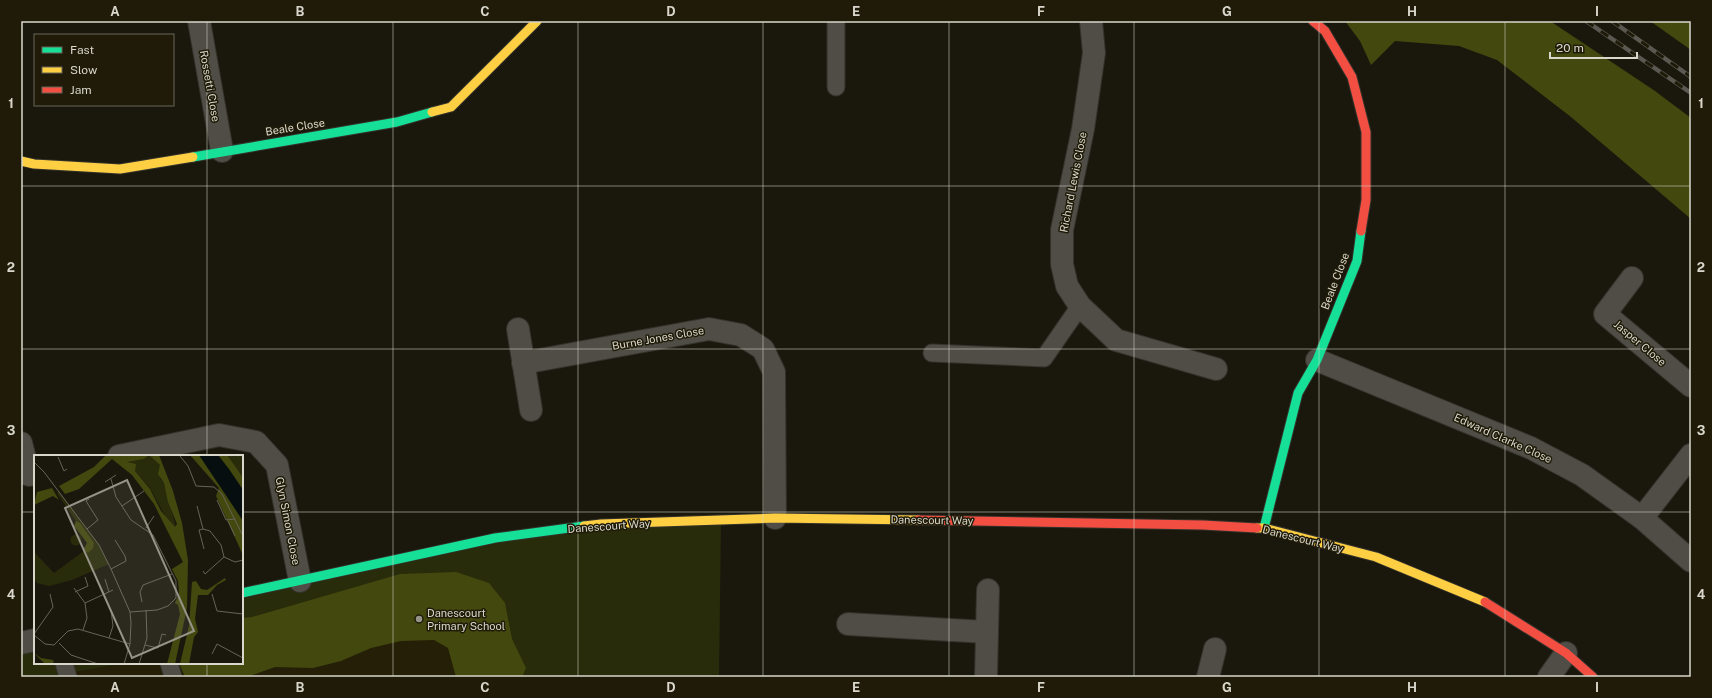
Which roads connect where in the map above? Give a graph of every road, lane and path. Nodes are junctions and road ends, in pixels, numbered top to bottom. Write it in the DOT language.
graph roads {
  1 [pos="199,21"];
  2 [pos="536,21"];
  3 [pos="836,21"];
  4 [pos="1091,21"];
  5 [pos="1313,21"];
  6 [pos="836,87"];
  7 [pos="222,151"];
  8 [pos="21,162"];
  9 [pos="1632,278"];
  10 [pos="1080,306"];
  11 [pos="518,329"];
  12 [pos="932,353"];
  13 [pos="1317,360"];
  14 [pos="523,363"];
  15 [pos="1216,369"];
  16 [pos="1691,386"];
  17 [pos="531,410"];
  18 [pos="21,443"];
  19 [pos="124,455"];
  20 [pos="1691,455"];
  21 [pos="34,474"];
  22 [pos="775,518"];
  23 [pos="1642,518"];
  24 [pos="1264,528"];
  25 [pos="1691,561"];
  26 [pos="300,581"];
  27 [pos="988,590"];
  28 [pos="243,593"];
  29 [pos="848,624"];
  30 [pos="986,632"];
  31 [pos="34,640"];
  32 [pos="21,643"];
  33 [pos="1215,650"];
  34 [pos="1566,653"];
  35 [pos="64,664"];
  36 [pos="169,664"];
  37 [pos="68,677"];
  38 [pos="173,677"];
  39 [pos="986,677"];
  40 [pos="1208,677"];
  41 [pos="1549,677"];
  42 [pos="1593,677"];
  1 -- 7 [label="street, Rossetti Close"];
  2 -- 7 [label="street, Beale Close"];
  3 -- 6 [label="lane"];
  4 -- 10 [label="street, Richard Lewis Close"];
  5 -- 13 [label="street, Beale Close"];
  7 -- 8 [label="street, Beale Close"];
  9 -- 16 [label="street, Jasper Close"];
  10 -- 12 [label="lane"];
  10 -- 15 [label="street, Richard Lewis Close"];
  11 -- 14 [label="street"];
  13 -- 23 [label="street, Edward Clarke Close"];
  13 -- 24 [label="street, Beale Close"];
  14 -- 17 [label="street"];
  14 -- 22 [label="street, Burne Jones Close"];
  18 -- 21 [label="street"];
  19 -- 26 [label="street, Glyn Simon Close"];
  20 -- 23 [label="street"];
  22 -- 24 [label="street, Danescourt Way"];
  22 -- 26 [label="street, Danescourt Way"];
  23 -- 25 [label="street, Edward Clarke Close"];
  24 -- 34 [label="street, Danescourt Way"];
  26 -- 28 [label="street, Danescourt Way"];
  27 -- 30 [label="street"];
  29 -- 30 [label="street"];
  30 -- 39 [label="street"];
  31 -- 32 [label="street"];
  33 -- 40 [label="street"];
  34 -- 41 [label="street"];
  34 -- 42 [label="street, Danescourt Way"];
  35 -- 37 [label="lane"];
  36 -- 38 [label="lane"];
}
